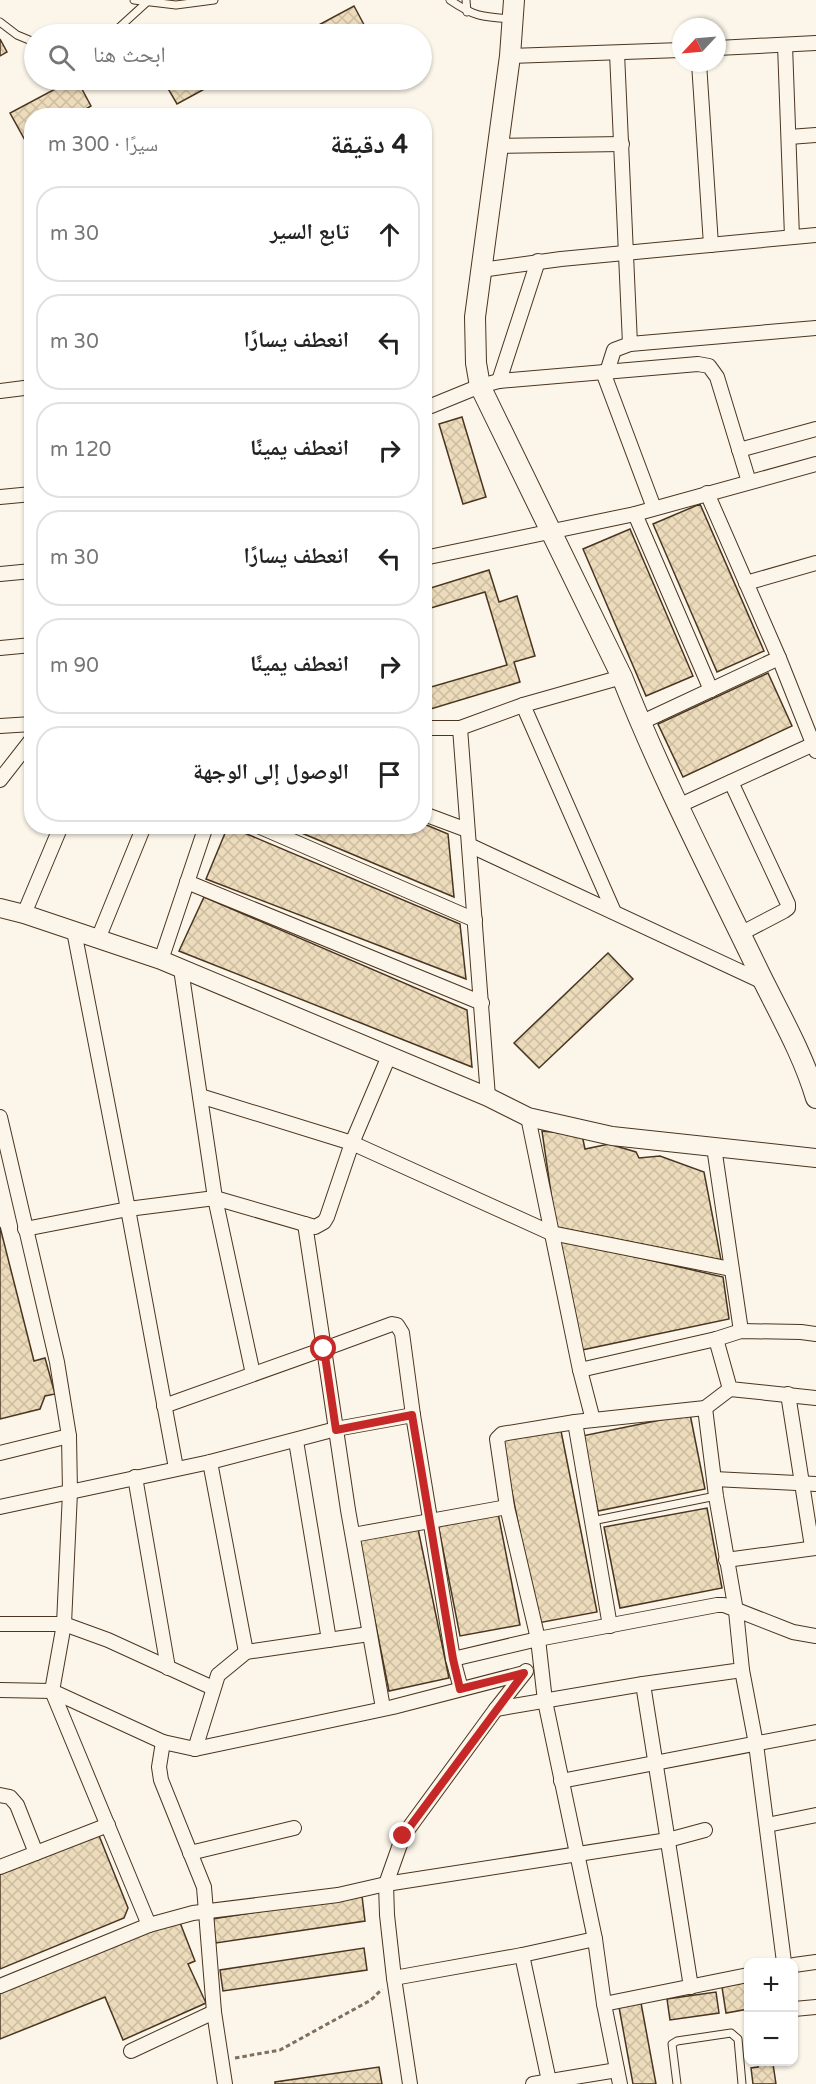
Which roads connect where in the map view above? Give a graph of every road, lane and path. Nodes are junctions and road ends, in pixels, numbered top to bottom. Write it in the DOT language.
graph roads {
  1 [pos="134,0"];
  2 [pos="214,0"];
  3 [pos="450,0"];
  4 [pos="466,0"];
  5 [pos="146,3"];
  6 [pos="513,9"];
  7 [pos="467,12"];
  8 [pos="0,22"];
  9 [pos="123,24"];
  10 [pos="24,38"];
  11 [pos="816,43"];
  12 [pos="786,45"];
  13 [pos="726,48"];
  14 [pos="672,50"];
  15 [pos="617,53"];
  16 [pos="510,56"];
  17 [pos="700,72"];
  18 [pos="816,135"];
  19 [pos="789,137"];
  20 [pos="621,144"];
  21 [pos="498,146"];
  22 [pos="816,235"];
  23 [pos="792,237"];
  24 [pos="711,244"];
  25 [pos="627,253"];
  26 [pos="538,261"];
  27 [pos="481,270"];
  28 [pos="816,328"];
  29 [pos="630,344"];
  30 [pos="605,372"];
  31 [pos="500,381"];
  32 [pos="480,386"];
  33 [pos="24,388"];
  34 [pos="0,391"];
  35 [pos="432,406"];
  36 [pos="816,429"];
  37 [pos="739,450"];
  38 [pos="816,464"];
  39 [pos="749,482"];
  40 [pos="707,493"];
  41 [pos="24,495"];
  42 [pos="0,497"];
  43 [pos="654,507"];
  44 [pos="635,514"];
  45 [pos="552,531"];
  46 [pos="432,556"];
  47 [pos="816,563"];
  48 [pos="24,572"];
  49 [pos="0,574"];
  50 [pos="746,583"];
  51 [pos="24,646"];
  52 [pos="0,648"];
  53 [pos="778,658"];
  54 [pos="622,678"];
  55 [pos="711,690"];
  56 [pos="523,705"];
  57 [pos="640,723"];
  58 [pos="24,724"];
  59 [pos="0,726"];
  60 [pos="432,728"];
  61 [pos="460,728"];
  62 [pos="815,746"];
  63 [pos="24,749"];
  64 [pos="0,780"];
  65 [pos="731,782"];
  66 [pos="678,806"];
  67 [pos="432,817"];
  68 [pos="467,830"];
  69 [pos="59,834"];
  70 [pos="141,834"];
  71 [pos="203,834"];
  72 [pos="276,834"];
  73 [pos="469,845"];
  74 [pos="187,882"];
  75 [pos="0,908"];
  76 [pos="614,912"];
  77 [pos="24,914"];
  78 [pos="475,920"];
  79 [pos="74,931"];
  80 [pos="740,934"];
  81 [pos="98,939"];
  82 [pos="161,960"];
  83 [pos="181,969"];
  84 [pos="764,982"];
  85 [pos="482,1003"];
  86 [pos="389,1056"];
  87 [pos="813,1075"];
  88 [pos="200,1096"];
  89 [pos="488,1097"];
  90 [pos="816,1098"];
  91 [pos="528,1117"];
  92 [pos="1,1125"];
  93 [pos="352,1143"];
  94 [pos="714,1147"];
  95 [pos="816,1158"];
  96 [pos="215,1198"];
  97 [pos="128,1209"];
  98 [pos="305,1224"];
  99 [pos="25,1229"];
  100 [pos="551,1233"];
  101 [pos="731,1269"];
  102 [pos="741,1331"];
  103 [pos="816,1334"];
  104 [pos="716,1339"];
  105 [pos="324,1349"];
  106 [pos="580,1370"];
  107 [pos="253,1374"];
  108 [pos="730,1389"];
  109 [pos="788,1394"];
  110 [pos="816,1398"];
  111 [pos="164,1406"];
  112 [pos="705,1408"];
  113 [pos="412,1415"];
  114 [pos="593,1420"];
  115 [pos="575,1422"];
  116 [pos="336,1430"];
  117 [pos="69,1436"];
  118 [pos="296,1441"];
  119 [pos="0,1453"];
  120 [pos="210,1462"];
  121 [pos="176,1468"];
  122 [pos="135,1476"];
  123 [pos="714,1479"];
  124 [pos="809,1484"];
  125 [pos="70,1492"];
  126 [pos="716,1496"];
  127 [pos="0,1507"];
  128 [pos="507,1507"];
  129 [pos="430,1521"];
  130 [pos="591,1521"];
  131 [pos="353,1535"];
  132 [pos="814,1548"];
  133 [pos="726,1560"];
  134 [pos="736,1611"];
  135 [pos="0,1624"];
  136 [pos="64,1624"];
  137 [pos="610,1626"];
  138 [pos="369,1634"];
  139 [pos="816,1636"];
  140 [pos="538,1639"];
  141 [pos="329,1640"];
  142 [pos="246,1652"];
  143 [pos="540,1656"];
  144 [pos="453,1659"];
  145 [pos="168,1668"];
  146 [pos="742,1670"];
  147 [pos="524,1673"];
  148 [pos="644,1684"];
  149 [pos="213,1688"];
  150 [pos="460,1689"];
  151 [pos="0,1690"];
  152 [pos="52,1691"];
  153 [pos="545,1701"];
  154 [pos="383,1708"];
  155 [pos="496,1709"];
  156 [pos="816,1732"];
  157 [pos="163,1742"];
  158 [pos="756,1744"];
  159 [pos="195,1749"];
  160 [pos="656,1764"];
  161 [pos="561,1781"];
  162 [pos="0,1795"];
  163 [pos="816,1815"];
  164 [pos="108,1825"];
  165 [pos="767,1825"];
  166 [pos="294,1828"];
  167 [pos="705,1830"];
  168 [pos="668,1840"];
  169 [pos="36,1853"];
  170 [pos="190,1853"];
  171 [pos="576,1854"];
  172 [pos="0,1867"];
  173 [pos="386,1884"];
  174 [pos="206,1912"];
  175 [pos="149,1925"];
  176 [pos="595,1939"];
  177 [pos="522,1955"];
  178 [pos="784,1958"];
  179 [pos="816,1962"];
  180 [pos="798,1964"];
  181 [pos="744,1976"];
  182 [pos="394,1978"];
  183 [pos="0,1986"];
  184 [pos="691,1987"];
  185 [pos="604,2004"];
  186 [pos="816,2007"];
  187 [pos="798,2009"];
  188 [pos="214,2012"];
  189 [pos="131,2051"];
  190 [pos="222,2060"];
  191 [pos="618,2077"];
  192 [pos="549,2081"];
  193 [pos="225,2084"];
  194 [pos="410,2084"];
  195 [pos="533,2084"];
  196 [pos="677,2084"];
  197 [pos="742,2084"];
  1 -- 5 [label="lane"];
  2 -- 5 [label="lane"];
  3 -- 7 [label="lane"];
  4 -- 7 [label="lane"];
  5 -- 9 [label="lane"];
  6 -- 7 [label="lane"];
  6 -- 16 [label="main road"];
  8 -- 10 [label="lane"];
  11 -- 12 [label="street"];
  12 -- 13 [label="street"];
  12 -- 19 [label="street"];
  14 -- 15 [label="street"];
  15 -- 16 [label="street"];
  15 -- 20 [label="street"];
  16 -- 21 [label="main road"];
  17 -- 24 [label="street"];
  18 -- 19 [label="street"];
  19 -- 23 [label="street"];
  20 -- 21 [label="street"];
  20 -- 25 [label="street"];
  21 -- 27 [label="main road"];
  22 -- 23 [label="street"];
  23 -- 24 [label="street"];
  24 -- 25 [label="street"];
  25 -- 26 [label="street"];
  25 -- 29 [label="street"];
  26 -- 27 [label="street"];
  26 -- 31 [label="street"];
  27 -- 32 [label="main road"];
  28 -- 29 [label="street"];
  29 -- 30 [label="street"];
  30 -- 31 [label="street"];
  30 -- 37 [label="street"];
  30 -- 43 [label="street"];
  31 -- 32 [label="street"];
  32 -- 35 [label="street"];
  32 -- 45 [label="main road"];
  33 -- 34 [label="street"];
  36 -- 37 [label="street"];
  37 -- 39 [label="street"];
  38 -- 39 [label="street"];
  39 -- 40 [label="street"];
  40 -- 43 [label="street"];
  40 -- 50 [label="street"];
  41 -- 42 [label="street"];
  43 -- 44 [label="street"];
  44 -- 45 [label="street"];
  44 -- 55 [label="street"];
  45 -- 46 [label="street"];
  45 -- 54 [label="main road"];
  47 -- 50 [label="street"];
  48 -- 49 [label="street"];
  50 -- 53 [label="street"];
  51 -- 52 [label="street"];
  53 -- 55 [label="street"];
  53 -- 62 [label="street"];
  54 -- 56 [label="street"];
  54 -- 57 [label="main road"];
  55 -- 57 [label="street"];
  56 -- 61 [label="street"];
  56 -- 76 [label="street"];
  57 -- 66 [label="main road"];
  58 -- 59 [label="street"];
  60 -- 61 [label="street"];
  61 -- 68 [label="street"];
  62 -- 65 [label="street"];
  63 -- 64 [label="street"];
  65 -- 66 [label="street"];
  65 -- 80 [label="street"];
  66 -- 80 [label="main road"];
  67 -- 68 [label="street"];
  68 -- 73 [label="street"];
  69 -- 77 [label="street"];
  70 -- 81 [label="street"];
  71 -- 74 [label="street"];
  72 -- 78 [label="street"];
  73 -- 76 [label="street"];
  73 -- 78 [label="street"];
  74 -- 82 [label="street"];
  74 -- 85 [label="street"];
  75 -- 77 [label="street"];
  76 -- 84 [label="street"];
  77 -- 79 [label="street"];
  78 -- 85 [label="street"];
  79 -- 81 [label="street"];
  79 -- 97 [label="street"];
  80 -- 84 [label="main road"];
  81 -- 82 [label="street"];
  82 -- 83 [label="street"];
  83 -- 86 [label="street"];
  83 -- 88 [label="street"];
  84 -- 87 [label="main road"];
  85 -- 89 [label="street"];
  86 -- 89 [label="street"];
  86 -- 93 [label="street"];
  87 -- 90 [label="main road"];
  88 -- 93 [label="street"];
  88 -- 96 [label="street"];
  89 -- 91 [label="street"];
  91 -- 94 [label="street"];
  91 -- 100 [label="street"];
  92 -- 99 [label="street"];
  93 -- 98 [label="street"];
  93 -- 100 [label="street"];
  94 -- 95 [label="street"];
  94 -- 101 [label="street"];
  96 -- 97 [label="street"];
  96 -- 98 [label="street"];
  96 -- 107 [label="street"];
  97 -- 99 [label="street"];
  97 -- 111 [label="street"];
  98 -- 105 [label="street"];
  99 -- 117 [label="street"];
  100 -- 101 [label="street"];
  100 -- 106 [label="street"];
  101 -- 102 [label="street"];
  102 -- 103 [label="street"];
  102 -- 104 [label="street"];
  104 -- 106 [label="street"];
  104 -- 108 [label="street"];
  105 -- 107 [label="street"];
  105 -- 113 [label="street"];
  105 -- 116 [label="street"];
  106 -- 114 [label="street"];
  107 -- 111 [label="street"];
  108 -- 109 [label="street"];
  108 -- 112 [label="street"];
  109 -- 110 [label="street"];
  109 -- 124 [label="street"];
  111 -- 121 [label="street"];
  112 -- 114 [label="street"];
  112 -- 123 [label="street"];
  113 -- 116 [label="street"];
  113 -- 129 [label="street"];
  114 -- 115 [label="street"];
  115 -- 128 [label="street"];
  115 -- 130 [label="street"];
  116 -- 118 [label="street"];
  116 -- 131 [label="street"];
  117 -- 119 [label="street"];
  117 -- 125 [label="street"];
  118 -- 120 [label="street"];
  118 -- 141 [label="street"];
  120 -- 121 [label="street"];
  120 -- 142 [label="street"];
  121 -- 122 [label="street"];
  122 -- 125 [label="street"];
  122 -- 145 [label="street"];
  123 -- 124 [label="street"];
  123 -- 126 [label="street"];
  124 -- 132 [label="street"];
  125 -- 127 [label="street"];
  125 -- 136 [label="street"];
  126 -- 130 [label="lane"];
  126 -- 133 [label="street"];
  128 -- 129 [label="street"];
  128 -- 140 [label="street"];
  129 -- 131 [label="street"];
  129 -- 144 [label="street"];
  130 -- 137 [label="street"];
  131 -- 138 [label="street"];
  132 -- 133 [label="street"];
  133 -- 134 [label="street"];
  134 -- 137 [label="street"];
  134 -- 139 [label="street"];
  134 -- 146 [label="street"];
  135 -- 136 [label="street"];
  136 -- 145 [label="street"];
  136 -- 152 [label="street"];
  137 -- 140 [label="street"];
  138 -- 141 [label="street"];
  138 -- 154 [label="street"];
  140 -- 143 [label="street"];
  140 -- 144 [label="street"];
  141 -- 142 [label="street"];
  142 -- 149 [label="street"];
  143 -- 147 [label="street"];
  143 -- 153 [label="street"];
  144 -- 150 [label="street"];
  145 -- 149 [label="street"];
  146 -- 148 [label="street"];
  146 -- 158 [label="street"];
  147 -- 150 [label="street"];
  147 -- 155 [label="street"];
  148 -- 153 [label="street"];
  148 -- 160 [label="street"];
  149 -- 159 [label="street"];
  150 -- 154 [label="street"];
  151 -- 152 [label="street"];
  152 -- 157 [label="street"];
  152 -- 164 [label="street"];
  153 -- 155 [label="street"];
  153 -- 161 [label="street"];
  154 -- 159 [label="street"];
  155 -- 173 [label="street"];
  156 -- 158 [label="street"];
  157 -- 159 [label="street"];
  157 -- 170 [label="street"];
  158 -- 160 [label="street"];
  158 -- 165 [label="street"];
  160 -- 161 [label="street"];
  160 -- 168 [label="street"];
  161 -- 171 [label="street"];
  162 -- 169 [label="street"];
  163 -- 165 [label="street"];
  164 -- 169 [label="street"];
  164 -- 175 [label="street"];
  165 -- 178 [label="street"];
  166 -- 170 [label="street"];
  167 -- 168 [label="street"];
  168 -- 171 [label="street"];
  168 -- 184 [label="street"];
  169 -- 172 [label="street"];
  170 -- 174 [label="street"];
  171 -- 173 [label="street"];
  171 -- 176 [label="street"];
  173 -- 174 [label="street"];
  173 -- 182 [label="street"];
  174 -- 175 [label="street"];
  174 -- 188 [label="street"];
  175 -- 183 [label="street"];
  176 -- 177 [label="street"];
  176 -- 185 [label="street"];
  177 -- 182 [label="street"];
  177 -- 192 [label="street"];
  179 -- 180 [label="street"];
  181 -- 184 [label="street"];
  182 -- 190 [label="path"];
  182 -- 194 [label="street"];
  184 -- 185 [label="street"];
  185 -- 191 [label="street"];
  186 -- 187 [label="street"];
  188 -- 189 [label="street"];
  188 -- 190 [label="street"];
  190 -- 193 [label="street"];
  191 -- 192 [label="street"];
  192 -- 195 [label="street"];
  196 -- 197 [label="lane"];
}
